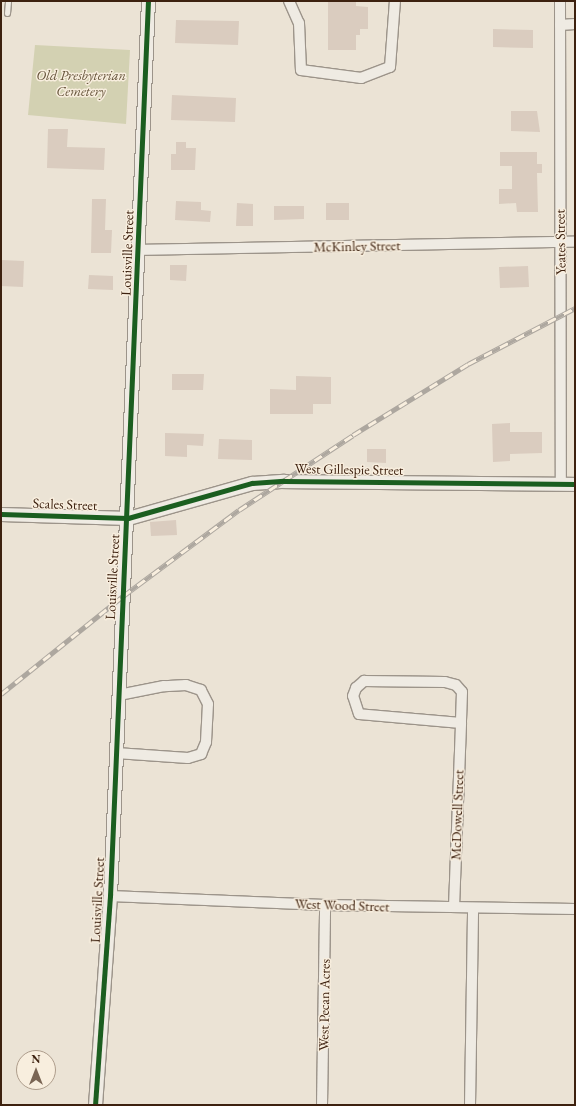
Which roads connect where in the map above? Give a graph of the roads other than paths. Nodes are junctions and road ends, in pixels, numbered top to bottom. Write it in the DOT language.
graph roads {
  1 [pos="8,1"];
  2 [pos="148,1"];
  3 [pos="289,1"];
  4 [pos="395,1"];
  5 [pos="560,1"];
  6 [pos="7,13"];
  7 [pos="575,24"];
  8 [pos="560,25"];
  9 [pos="559,242"];
  10 [pos="575,242"];
  11 [pos="139,250"];
  12 [pos="561,484"];
  13 [pos="575,484"];
  14 [pos="1,514"];
  15 [pos="128,518"];
  16 [pos="119,695"];
  17 [pos="461,723"];
  18 [pos="116,753"];
  19 [pos="110,896"];
  20 [pos="325,905"];
  21 [pos="454,907"];
  22 [pos="473,908"];
  23 [pos="575,909"];
  24 [pos="95,1105"];
  25 [pos="322,1105"];
  26 [pos="470,1105"];
  1 -- 6 [label="lane"];
  2 -- 11 [label="street, Louisville Street"];
  3 -- 4 [label="street"];
  5 -- 8 [label="street, Yeates Street"];
  7 -- 8 [label="street"];
  8 -- 9 [label="street, Yeates Street"];
  9 -- 10 [label="street, McKinley Street"];
  9 -- 11 [label="street, McKinley Street"];
  9 -- 12 [label="street, Yeates Street"];
  11 -- 15 [label="street, Louisville Street"];
  12 -- 13 [label="street, West Gillespie Street"];
  12 -- 15 [label="street, West Gillespie Street"];
  14 -- 15 [label="street, Scales Street"];
  15 -- 16 [label="street, Louisville Street"];
  16 -- 18 [label="street, Louisville Street"];
  16 -- 18 [label="street"];
  17 -- 17 [label="street, McDowell Street"];
  17 -- 21 [label="street, McDowell Street"];
  18 -- 19 [label="street, Louisville Street"];
  19 -- 20 [label="street, West Wood Street"];
  19 -- 24 [label="street, Louisville Street"];
  20 -- 21 [label="street, West Wood Street"];
  20 -- 25 [label="street, West Pecan Acres"];
  21 -- 22 [label="street, West Wood Street"];
  22 -- 23 [label="street, West Wood Street"];
  22 -- 26 [label="street"];
}
